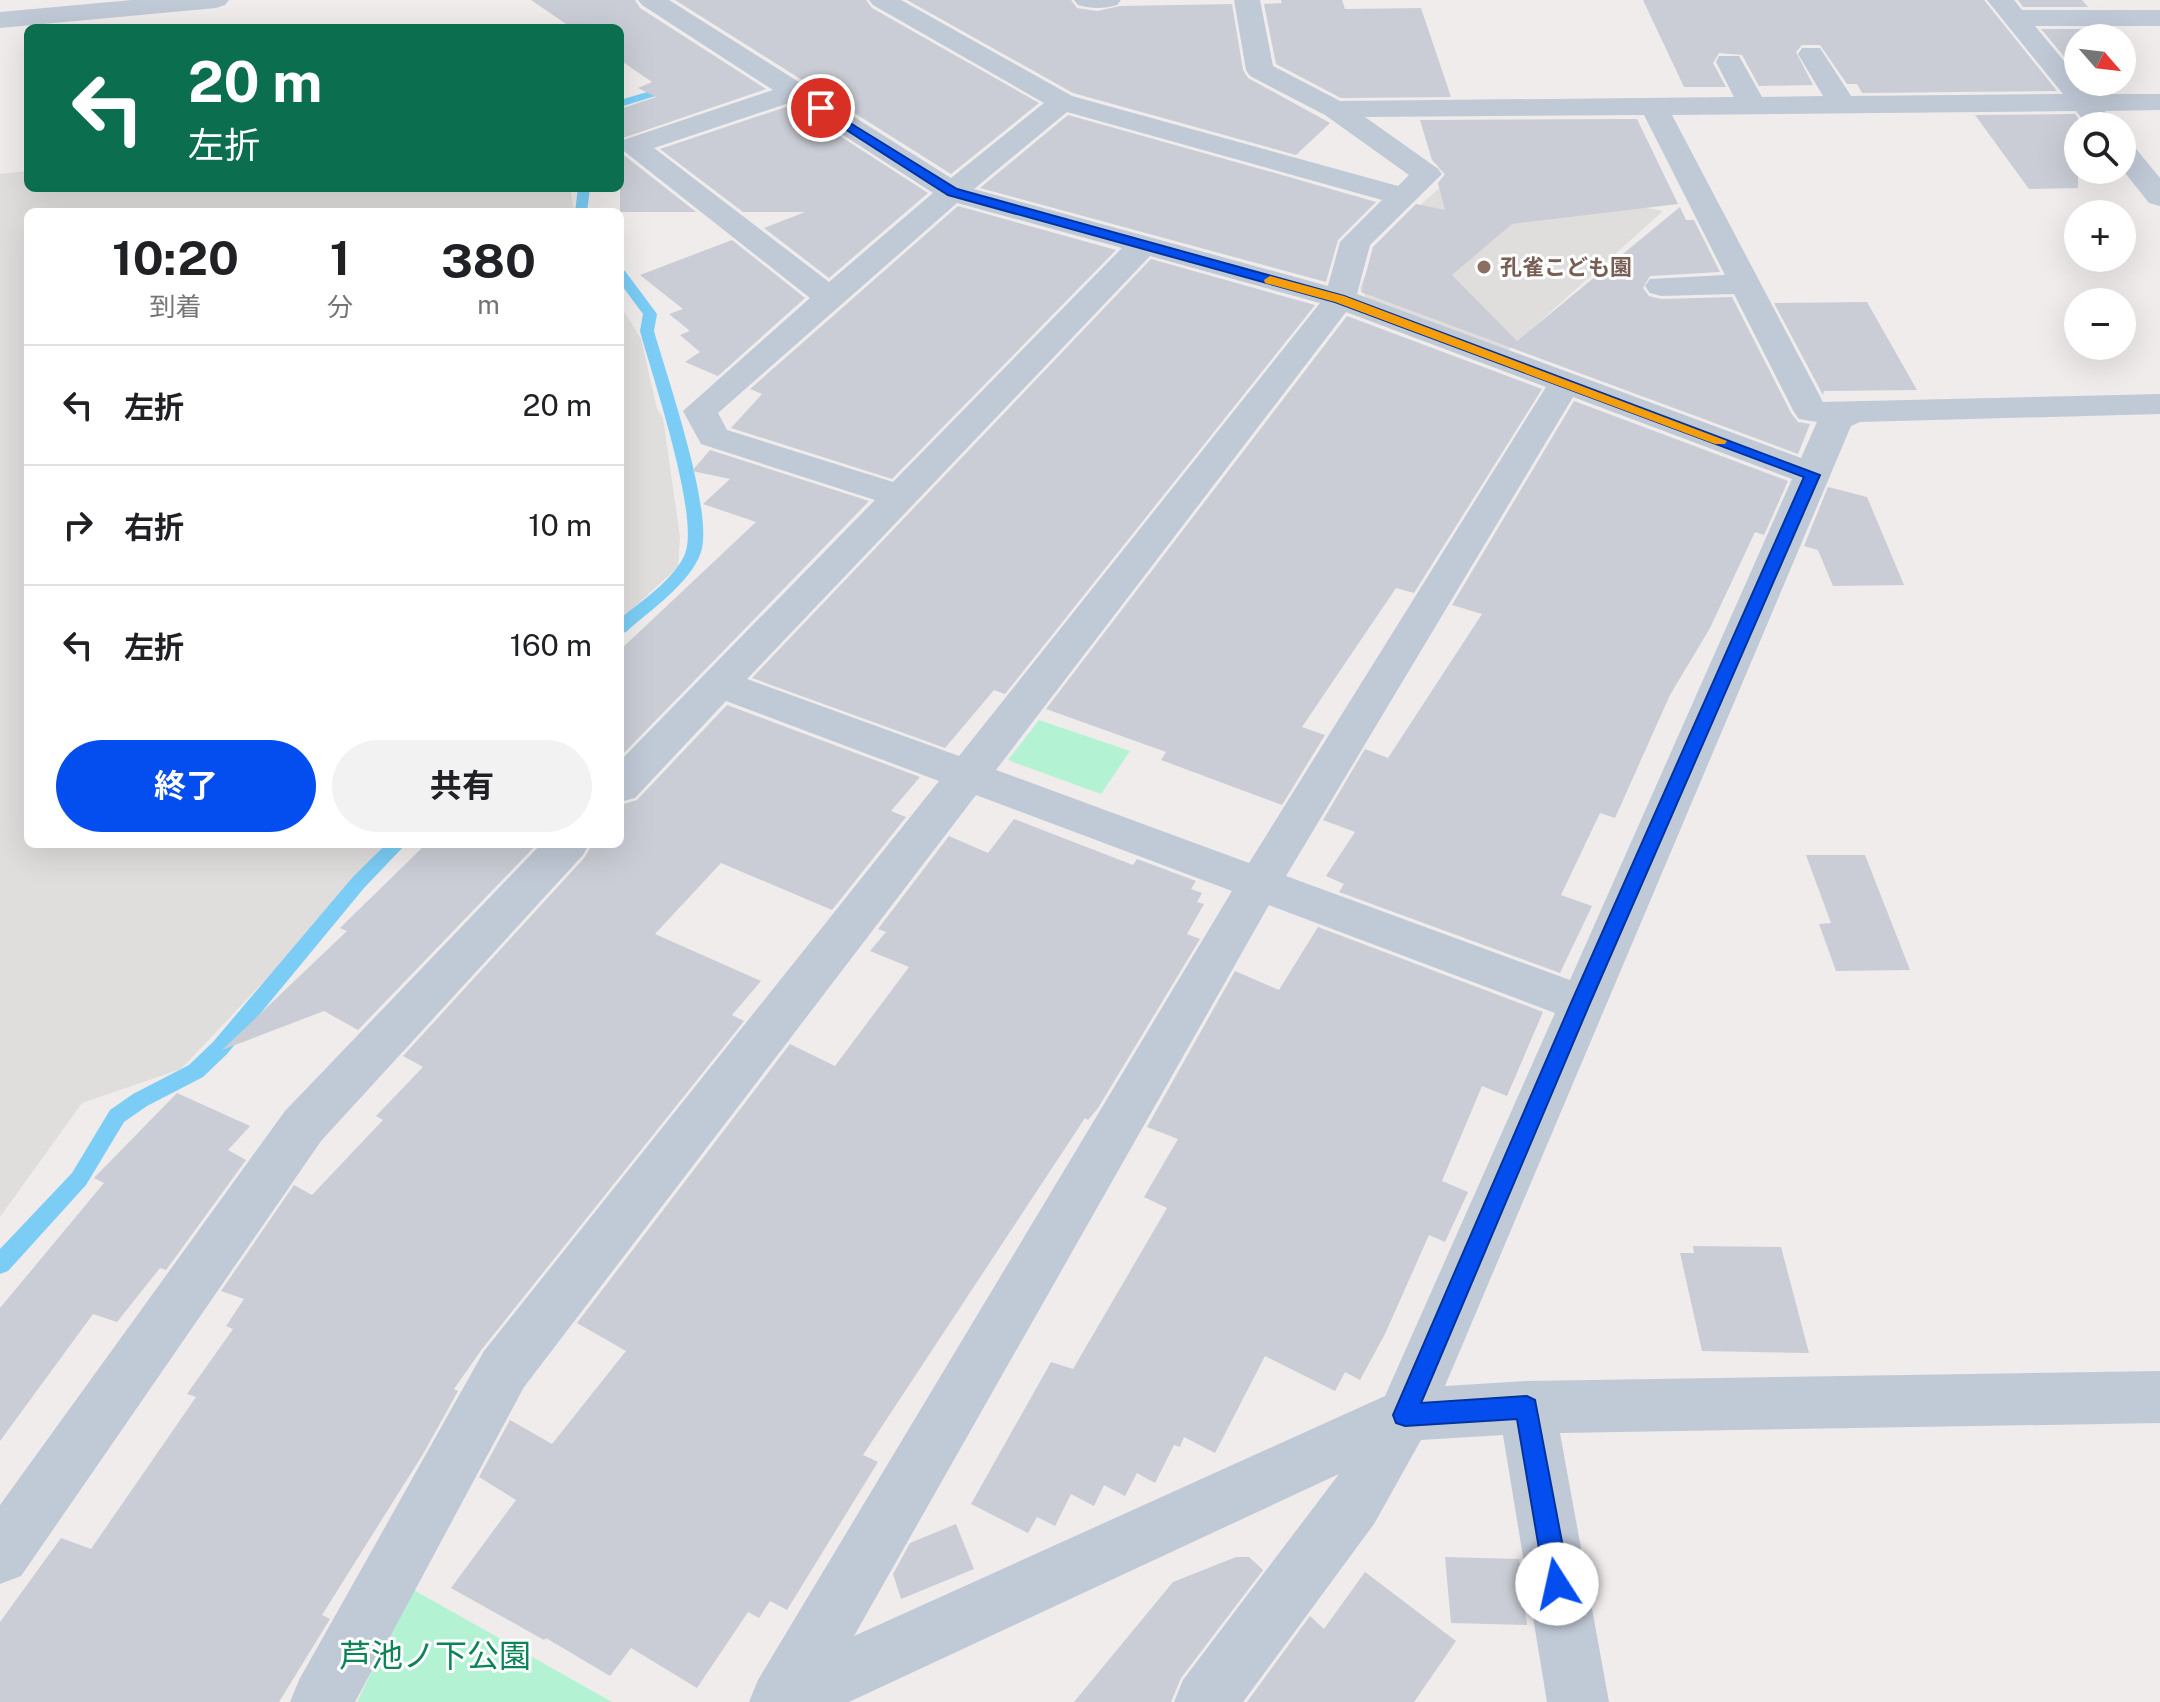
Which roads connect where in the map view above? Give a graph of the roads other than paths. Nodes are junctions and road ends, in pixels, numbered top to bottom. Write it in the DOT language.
graph roads {
  1 [pos="216,0"];
  2 [pos="651,0"];
  3 [pos="882,0"];
  4 [pos="1087,0"];
  5 [pos="1108,0"];
  6 [pos="1247,0"];
  7 [pos="2007,9"];
  8 [pos="2160,18"];
  9 [pos="0,20"];
  10 [pos="212,24"];
  11 [pos="1811,54"];
  12 [pos="1729,62"];
  13 [pos="794,92"];
  14 [pos="1062,102"];
  15 [pos="2160,102"];
  16 [pos="2084,103"];
  17 [pos="1842,105"];
  18 [pos="1753,106"];
  19 [pos="1654,107"];
  20 [pos="1335,109"];
  21 [pos="2091,112"];
  22 [pos="2136,167"];
  23 [pos="952,192"];
  24 [pos="1402,196"];
  25 [pos="2160,197"];
  26 [pos="1143,245"];
  27 [pos="1745,284"];
  28 [pos="1661,286"];
  29 [pos="830,298"];
  30 [pos="1340,299"];
  31 [pos="1565,383"];
  32 [pos="2160,404"];
  33 [pos="1857,412"];
  34 [pos="1813,475"];
  35 [pos="899,496"];
  36 [pos="717,683"];
  37 [pos="967,775"];
  38 [pos="624,783"];
  39 [pos="563,848"];
  40 [pos="1260,882"];
  41 [pos="1581,1003"];
  42 [pos="2160,1397"];
  43 [pos="1527,1407"];
  44 [pos="1405,1415"];
  45 [pos="0,1555"];
  46 [pos="781,1701"];
  47 [pos="321,1702"];
  48 [pos="1205,1702"];
  49 [pos="1578,1702"];
  1 -- 9 [label="street"];
  1 -- 10 [label="street"];
  2 -- 13 [label="street"];
  3 -- 14 [label="street"];
  4 -- 5 [label="street"];
  6 -- 20 [label="street"];
  7 -- 8 [label="street"];
  7 -- 16 [label="street"];
  11 -- 17 [label="street"];
  12 -- 18 [label="street"];
  13 -- 23 [label="street"];
  13 -- 29 [label="street"];
  14 -- 23 [label="street"];
  14 -- 24 [label="street"];
  15 -- 16 [label="street"];
  16 -- 17 [label="street"];
  16 -- 21 [label="street"];
  17 -- 18 [label="street"];
  18 -- 19 [label="street"];
  19 -- 20 [label="street"];
  19 -- 27 [label="street"];
  20 -- 24 [label="street"];
  22 -- 25 [label="street"];
  23 -- 26 [label="street"];
  23 -- 29 [label="street"];
  24 -- 30 [label="street"];
  26 -- 30 [label="street"];
  26 -- 35 [label="street"];
  27 -- 28 [label="street"];
  27 -- 33 [label="street"];
  29 -- 35 [label="street"];
  30 -- 31 [label="street"];
  30 -- 37 [label="street"];
  31 -- 34 [label="street"];
  31 -- 40 [label="street"];
  32 -- 33 [label="street"];
  33 -- 34 [label="street"];
  34 -- 41 [label="street"];
  35 -- 36 [label="street"];
  36 -- 37 [label="street"];
  36 -- 38 [label="street"];
  37 -- 40 [label="street"];
  37 -- 47 [label="street"];
  39 -- 45 [label="street"];
  40 -- 41 [label="street"];
  40 -- 46 [label="street"];
  41 -- 44 [label="street"];
  42 -- 43 [label="street"];
  43 -- 44 [label="street"];
  43 -- 49 [label="street"];
  44 -- 46 [label="street"];
  44 -- 48 [label="street"];
}
